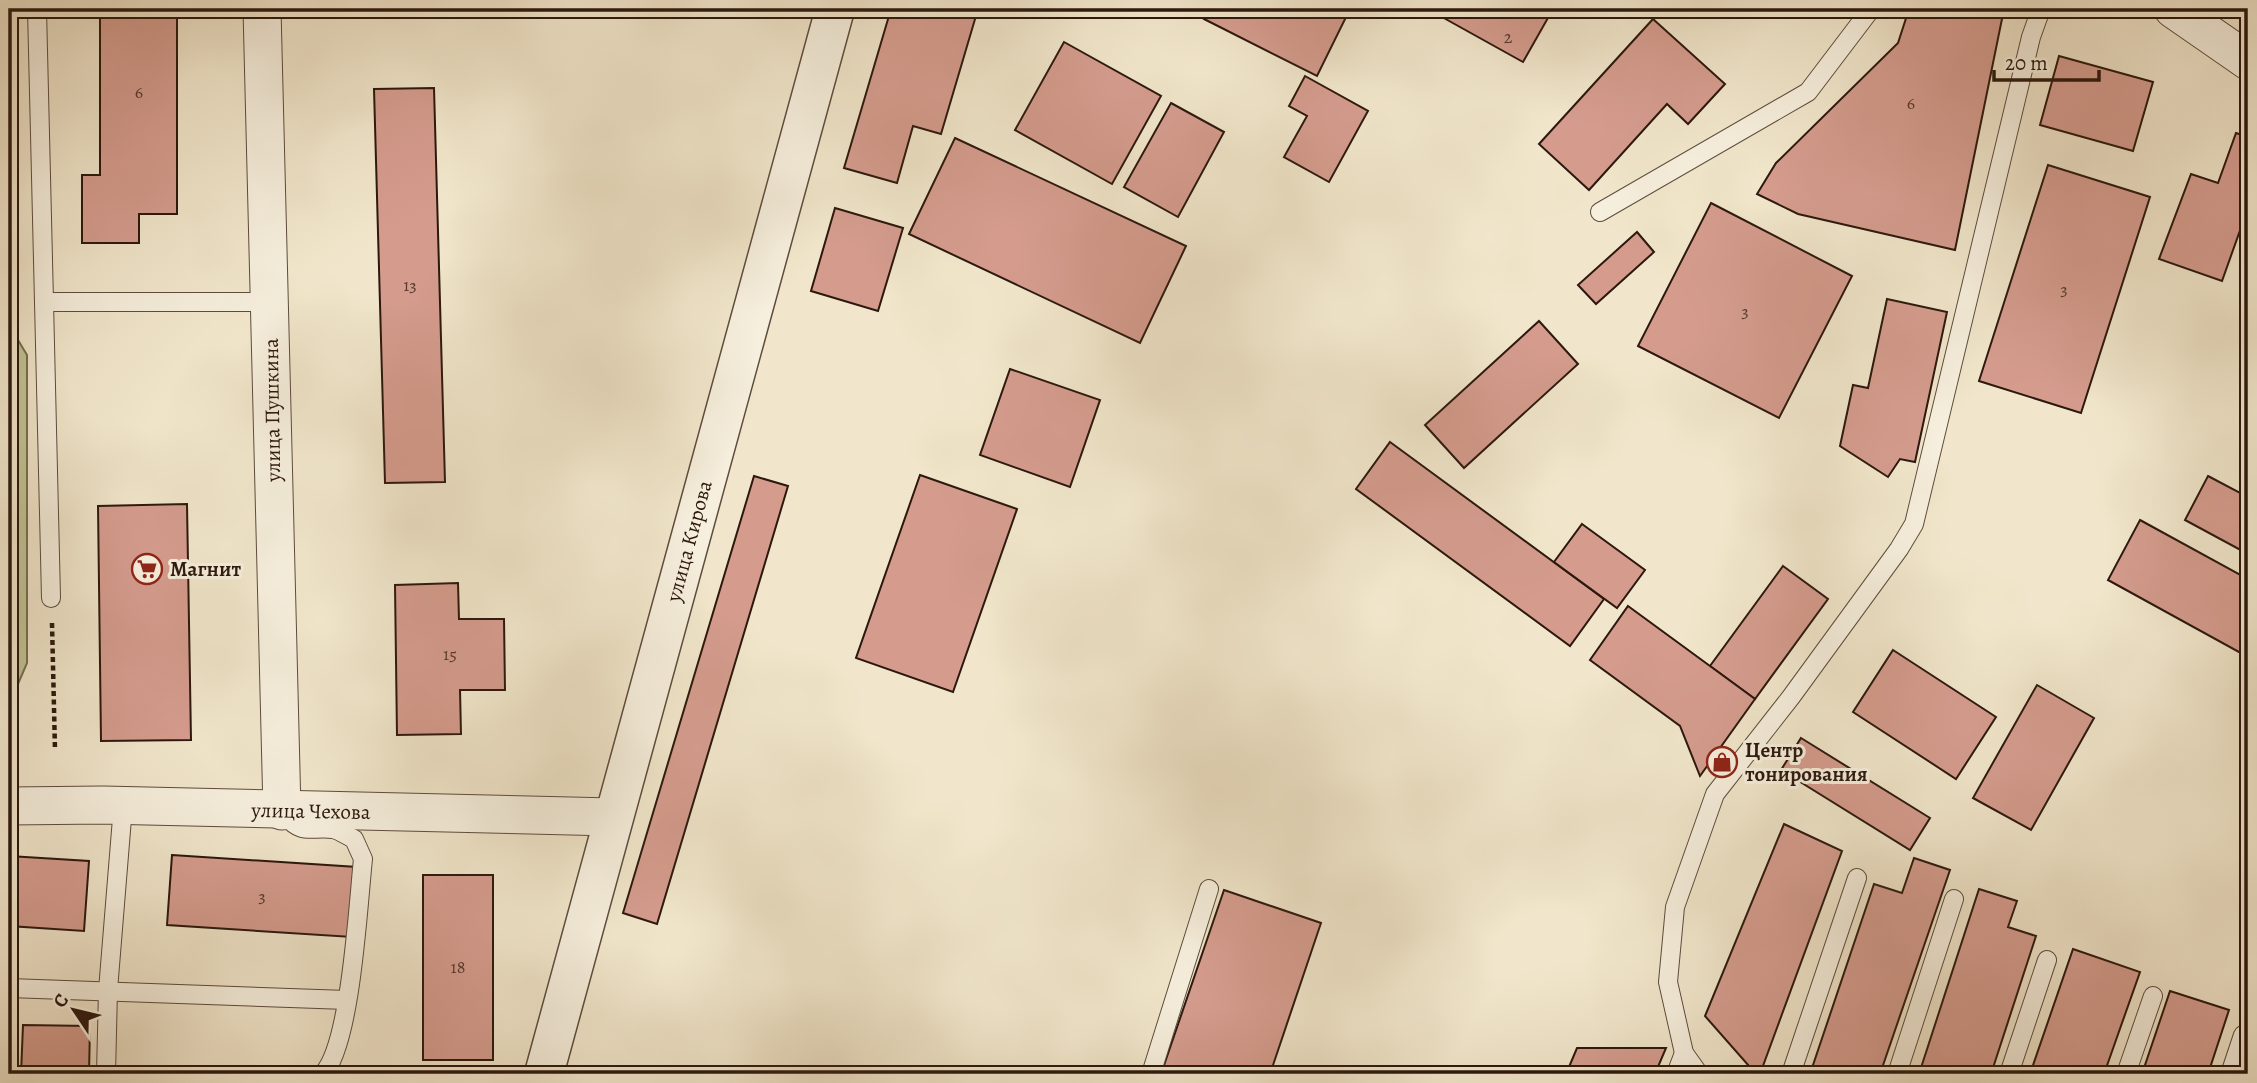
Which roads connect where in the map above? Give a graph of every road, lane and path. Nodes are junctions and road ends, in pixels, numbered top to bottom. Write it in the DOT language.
graph roads {
  1 [pos="37,9"];
  2 [pos="262,9"];
  3 [pos="835,9"];
  4 [pos="1871,9"];
  5 [pos="2041,9"];
  6 [pos="2176,9"];
  7 [pos="2248,61"];
  8 [pos="1600,212"];
  9 [pos="44,302"];
  10 [pos="269,302"];
  11 [pos="51,598"];
  12 [pos="55,750"];
  13 [pos="9,806"];
  14 [pos="122,806"];
  15 [pos="282,811"];
  16 [pos="613,817"];
  17 [pos="1857,878"];
  18 [pos="1209,889"];
  19 [pos="1954,899"];
  20 [pos="2047,960"];
  21 [pos="9,988"];
  22 [pos="108,990"];
  23 [pos="2152,996"];
  24 [pos="347,1000"];
  25 [pos="2243,1035"];
  26 [pos="1684,1053"];
  27 [pos="106,1074"];
  28 [pos="323,1074"];
  29 [pos="544,1074"];
  30 [pos="1151,1074"];
  31 [pos="1676,1074"];
  32 [pos="1699,1074"];
  33 [pos="1791,1074"];
  34 [pos="1897,1074"];
  35 [pos="2009,1074"];
  36 [pos="2126,1074"];
  37 [pos="2230,1074"];
  1 -- 9 [label="lane"];
  2 -- 10 [label="street, улица Пушкина"];
  3 -- 16 [label="street, улица Кирова"];
  4 -- 8 [label="lane"];
  5 -- 26 [label="lane"];
  6 -- 7 [label="street"];
  9 -- 10 [label="lane"];
  9 -- 11 [label="lane"];
  10 -- 15 [label="street, улица Пушкина"];
  11 -- 12 [label="path"];
  13 -- 14 [label="street, улица Чехова"];
  14 -- 15 [label="street, улица Чехова"];
  14 -- 22 [label="lane"];
  15 -- 16 [label="street, улица Чехова"];
  15 -- 24 [label="lane"];
  16 -- 29 [label="street, улица Кирова"];
  17 -- 33 [label="lane"];
  18 -- 30 [label="lane"];
  19 -- 34 [label="lane"];
  20 -- 35 [label="lane"];
  21 -- 22 [label="lane"];
  22 -- 24 [label="lane"];
  22 -- 27 [label="lane"];
  23 -- 36 [label="lane"];
  24 -- 28 [label="lane"];
  25 -- 37 [label="lane"];
  26 -- 31 [label="lane"];
  26 -- 32 [label="lane"];
}
